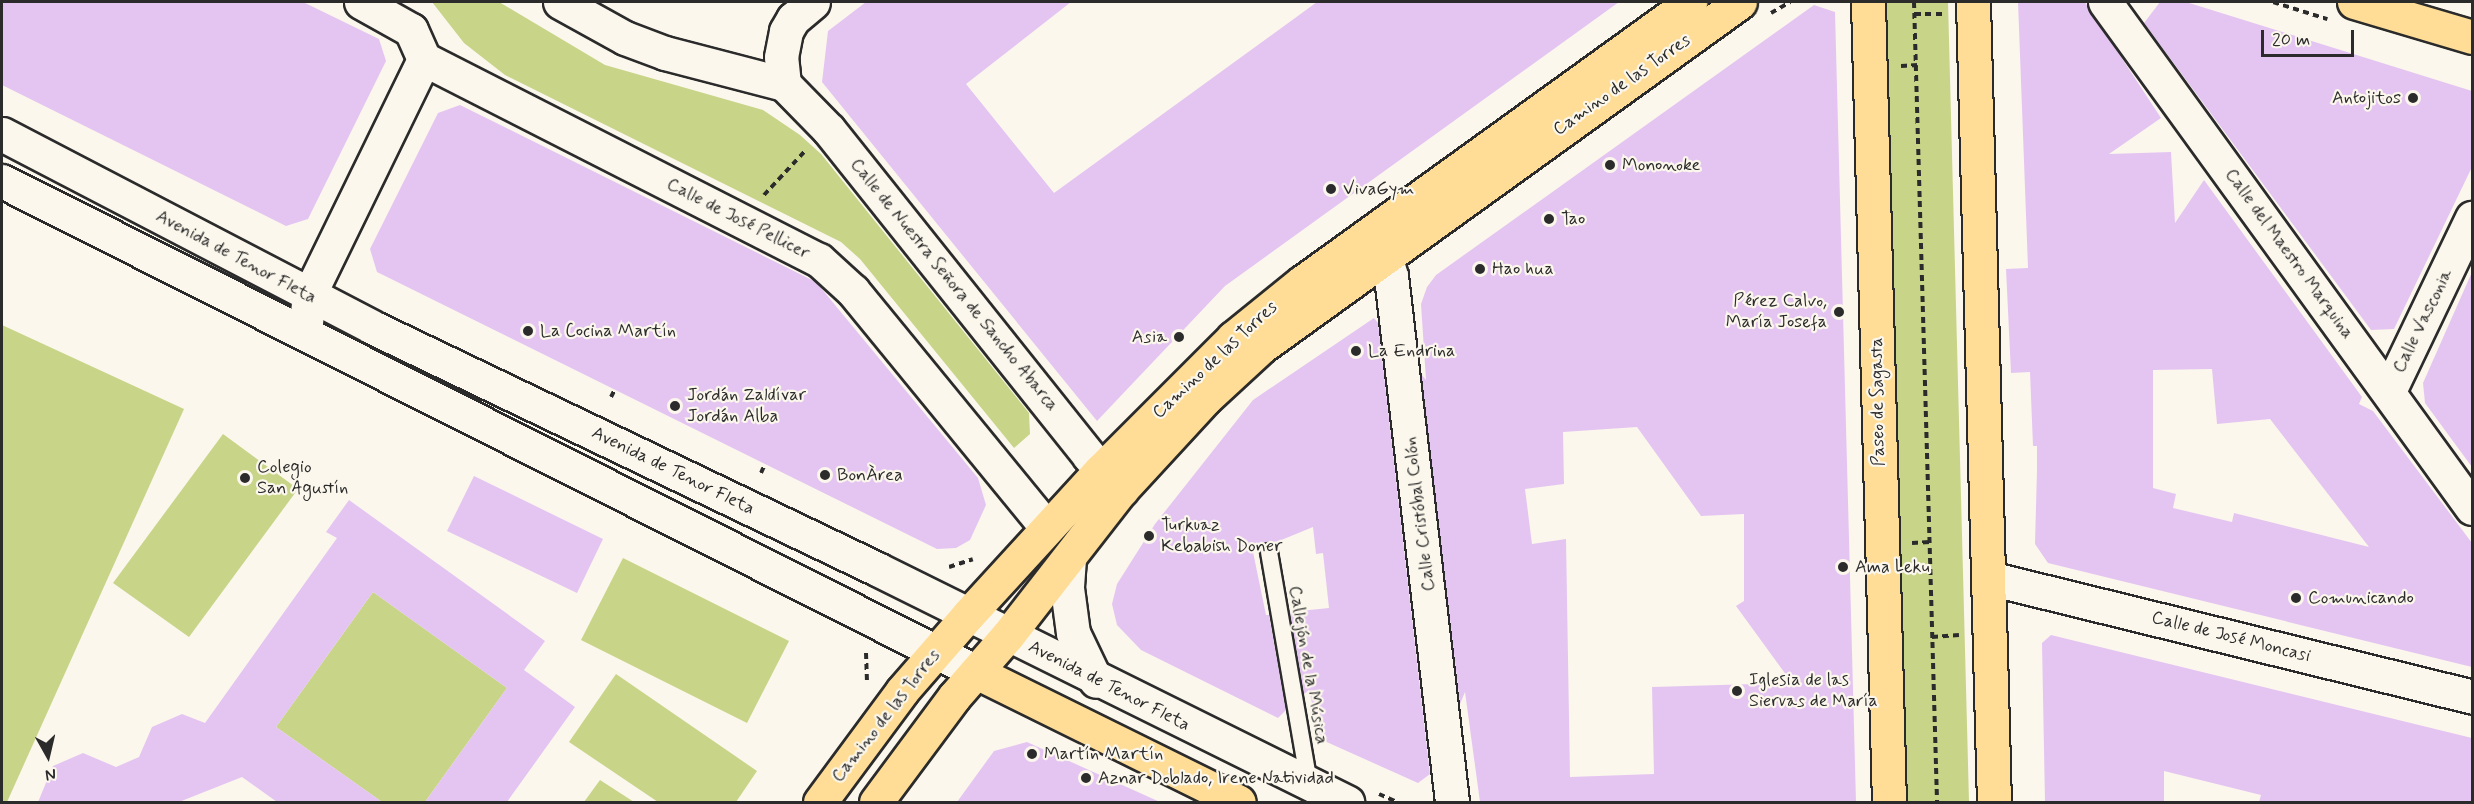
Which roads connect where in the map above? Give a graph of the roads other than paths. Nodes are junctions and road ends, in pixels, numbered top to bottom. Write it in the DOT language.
graph roads {
  1 [pos="361,2"];
  2 [pos="560,2"];
  3 [pos="813,2"];
  4 [pos="1690,2"];
  5 [pos="1740,2"];
  6 [pos="1868,2"];
  7 [pos="2105,2"];
  8 [pos="2354,2"];
  9 [pos="1961,8"];
  10 [pos="2472,37"];
  11 [pos="424,59"];
  12 [pos="784,84"];
  13 [pos="2,134"];
  14 [pos="2,181"];
  15 [pos="2472,218"];
  16 [pos="1374,245"];
  17 [pos="309,295"];
  18 [pos="304,332"];
  19 [pos="2390,391"];
  20 [pos="1111,480"];
  21 [pos="2472,508"];
  22 [pos="1047,528"];
  23 [pos="1269,552"];
  24 [pos="1069,558"];
  25 [pos="1989,578"];
  26 [pos="968,615"];
  27 [pos="1008,635"];
  28 [pos="936,652"];
  29 [pos="976,672"];
  30 [pos="1096,681"];
  31 [pos="2472,697"];
  32 [pos="1309,784"];
  33 [pos="820,802"];
  34 [pos="876,802"];
  35 [pos="1239,802"];
  36 [pos="1347,802"];
  37 [pos="1452,802"];
  38 [pos="1889,802"];
  39 [pos="1994,802"];
  1 -- 11 [label="street"];
  2 -- 12 [label="street"];
  3 -- 12 [label="street"];
  4 -- 16 [label="main road, Camino de las Torres"];
  5 -- 16 [label="main road, Camino de las Torres"];
  6 -- 38 [label="main road, Paseo de Sagasta"];
  7 -- 19 [label="street, Calle del Maestro Marquina"];
  8 -- 10 [label="main road"];
  9 -- 25 [label="main road"];
  11 -- 17 [label="street"];
  11 -- 22 [label="street, Calle de José Pellicer"];
  12 -- 20 [label="street, Calle de Nuestra Señora de Sancho Abarca"];
  13 -- 17 [label="street, Avenida de Tenor Fleta"];
  14 -- 18 [label="street, Avenida de Tenor Fleta"];
  15 -- 19 [label="street, Calle Vasconia"];
  16 -- 20 [label="main road, Camino de las Torres"];
  16 -- 37 [label="street, Calle Cristóbal Colón"];
  17 -- 18 [label="street"];
  17 -- 26 [label="street, Avenida de Tenor Fleta"];
  18 -- 28 [label="street, Avenida de Tenor Fleta"];
  19 -- 21 [label="street, Calle del Maestro Marquina"];
  20 -- 22 [label="main road, Camino de las Torres"];
  20 -- 24 [label="main road, Camino de las Torres"];
  22 -- 26 [label="main road, Camino de las Torres"];
  23 -- 32 [label="lane, Callejón de la Música"];
  24 -- 27 [label="main road, Camino de las Torres"];
  24 -- 30 [label="street"];
  25 -- 31 [label="street, Calle de José Moncasi"];
  25 -- 39 [label="main road"];
  26 -- 27 [label="street, Avenida de Tenor Fleta"];
  26 -- 28 [label="main road, Camino de las Torres"];
  27 -- 29 [label="main road, Camino de las Torres"];
  27 -- 30 [label="street, Avenida de Tenor Fleta"];
  28 -- 29 [label="street, Avenida de Tenor Fleta"];
  28 -- 33 [label="main road, Camino de las Torres"];
  29 -- 34 [label="main road, Camino de las Torres"];
  29 -- 35 [label="main road, Avenida de Tenor Fleta"];
  30 -- 32 [label="street, Avenida de Tenor Fleta"];
  32 -- 36 [label="street, Avenida de Tenor Fleta"];
}
